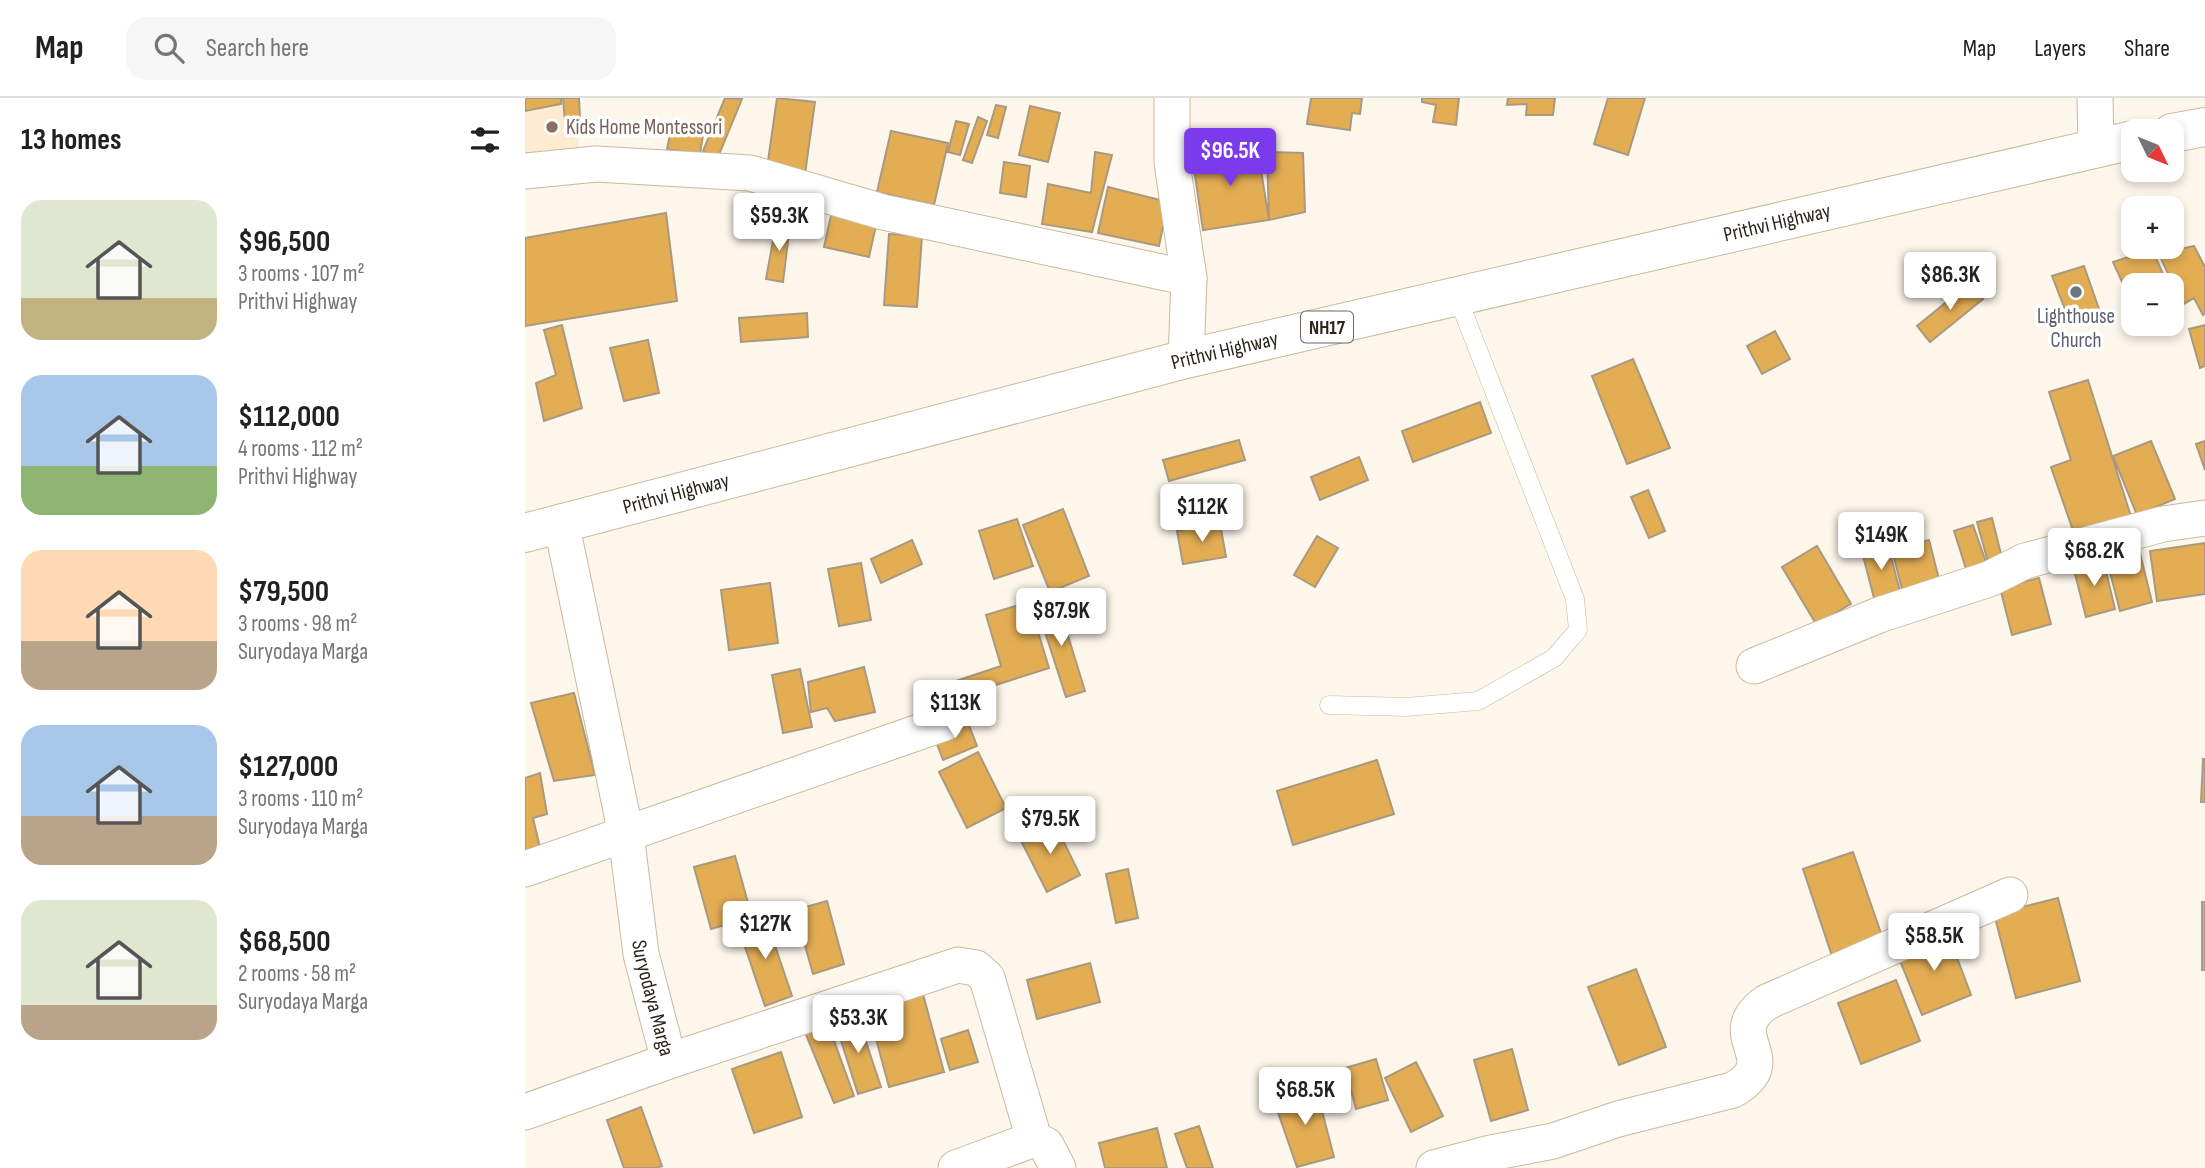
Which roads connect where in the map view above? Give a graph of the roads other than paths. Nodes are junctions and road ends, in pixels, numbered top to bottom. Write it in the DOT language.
graph roads {
  1 [pos="1172,98"];
  2 [pos="2095,98"];
  3 [pos="2205,127"];
  4 [pos="2184,131"];
  5 [pos="2121,142"];
  6 [pos="2096,147"];
  7 [pos="525,171"];
  8 [pos="1189,278"];
  9 [pos="1457,296"];
  10 [pos="1186,359"];
  11 [pos="2205,518"];
  12 [pos="543,528"];
  13 [pos="1754,666"];
  14 [pos="1329,705"];
  15 [pos="945,723"];
  16 [pos="626,834"];
  17 [pos="525,869"];
  18 [pos="2010,895"];
  19 [pos="669,1061"];
  20 [pos="525,1112"];
  21 [pos="1034,1139"];
  22 [pos="956,1168"];
  23 [pos="1058,1168"];
  24 [pos="1434,1168"];
  1 -- 8 [label="street"];
  2 -- 6 [label="street"];
  3 -- 4 [label="highway"];
  5 -- 6 [label="highway, Prithvi Highway / NH17"];
  6 -- 9 [label="highway, Prithvi Highway / NH17"];
  7 -- 8 [label="street"];
  8 -- 10 [label="street"];
  9 -- 10 [label="highway, Prithvi Highway / NH17"];
  9 -- 14 [label="lane"];
  10 -- 12 [label="highway, Prithvi Highway / NH17"];
  11 -- 13 [label="street"];
  12 -- 16 [label="street, Suryodaya Marga"];
  15 -- 16 [label="street"];
  16 -- 17 [label="street"];
  16 -- 19 [label="street, Suryodaya Marga"];
  18 -- 24 [label="street"];
  19 -- 20 [label="street"];
  19 -- 21 [label="street, Suryodaya Marga"];
  21 -- 22 [label="street"];
  21 -- 23 [label="street"];
}
